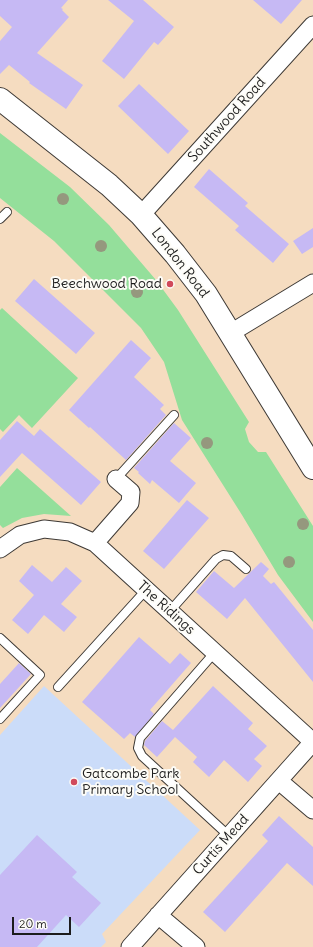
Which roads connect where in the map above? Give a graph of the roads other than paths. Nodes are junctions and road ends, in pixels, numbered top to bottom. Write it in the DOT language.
graph roads {
  1 [pos="313,25"];
  2 [pos="0,99"];
  3 [pos="7,212"];
  4 [pos="141,215"];
  5 [pos="0,219"];
  6 [pos="313,283"];
  7 [pos="229,334"];
  8 [pos="174,415"];
  9 [pos="313,468"];
  10 [pos="116,479"];
  11 [pos="95,543"];
  12 [pos="0,549"];
  13 [pos="246,569"];
  14 [pos="146,590"];
  15 [pos="170,611"];
  16 [pos="0,638"];
  17 [pos="215,652"];
  18 [pos="58,687"];
  19 [pos="0,719"];
  20 [pos="313,742"];
  21 [pos="279,781"];
  22 [pos="313,810"];
  23 [pos="229,836"];
  24 [pos="158,914"];
  25 [pos="130,947"];
  26 [pos="196,947"];
  1 -- 4 [label="street, Southwood Road"];
  2 -- 4 [label="main road, London Road"];
  3 -- 5 [label="lane"];
  4 -- 7 [label="main road, London Road"];
  6 -- 7 [label="street"];
  7 -- 9 [label="main road, London Road"];
  8 -- 10 [label="lane"];
  10 -- 11 [label="street"];
  11 -- 12 [label="street, The Ridings"];
  11 -- 14 [label="street, The Ridings"];
  13 -- 15 [label="lane"];
  14 -- 15 [label="street, The Ridings"];
  14 -- 18 [label="lane"];
  15 -- 17 [label="street, The Ridings"];
  16 -- 19 [label="lane"];
  17 -- 20 [label="street, The Ridings"];
  17 -- 23 [label="lane"];
  20 -- 21 [label="street, Curtis Mead"];
  21 -- 22 [label="street"];
  21 -- 23 [label="street, Curtis Mead"];
  23 -- 24 [label="street, Curtis Mead"];
  24 -- 25 [label="street, Curtis Mead"];
  24 -- 26 [label="street"];
}
